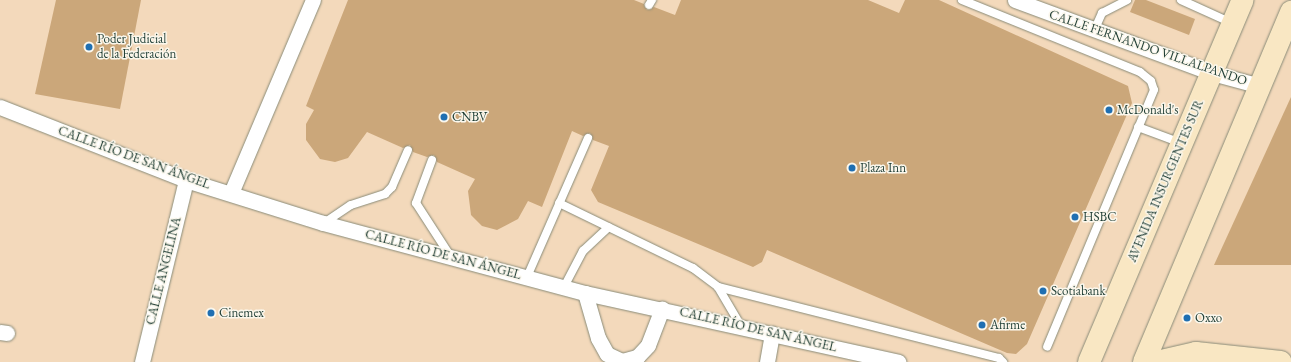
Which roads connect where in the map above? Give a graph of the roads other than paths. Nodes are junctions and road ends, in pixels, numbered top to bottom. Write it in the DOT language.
graph roads {
  1 [pos="313,0"];
  2 [pos="962,0"];
  3 [pos="1015,0"];
  4 [pos="1127,0"];
  5 [pos="1181,0"];
  6 [pos="1243,0"];
  7 [pos="1291,12"];
  8 [pos="1233,24"];
  9 [pos="1094,30"];
  10 [pos="1212,73"];
  11 [pos="1260,86"];
  12 [pos="0,107"];
  13 [pos="1138,126"];
  14 [pos="588,138"];
  15 [pos="1182,143"];
  16 [pos="408,150"];
  17 [pos="432,160"];
  18 [pos="186,180"];
  19 [pos="231,193"];
  20 [pos="559,203"];
  21 [pos="323,224"];
  22 [pos="609,227"];
  23 [pos="452,258"];
  24 [pos="527,277"];
  25 [pos="564,287"];
  26 [pos="718,287"];
  27 [pos="585,294"];
  28 [pos="662,309"];
  29 [pos="741,326"];
  30 [pos="772,333"];
  31 [pos="1047,347"];
  32 [pos="142,362"];
  33 [pos="767,362"];
  34 [pos="898,362"];
  35 [pos="1003,362"];
  36 [pos="1089,362"];
  37 [pos="1144,362"];
  38 [pos="1157,362"];
  39 [pos="1281,362"];
  1 -- 19 [label="street"];
  2 -- 13 [label="lane"];
  3 -- 9 [label="street, CALLE FERNANDO VILLALPANDO"];
  4 -- 9 [label="lane"];
  5 -- 8 [label="lane"];
  6 -- 8 [label="main road, AVENIDA INSURGENTES SUR"];
  7 -- 11 [label="main road"];
  8 -- 10 [label="main road, AVENIDA INSURGENTES SUR"];
  9 -- 10 [label="street, CALLE FERNANDO VILLALPANDO"];
  10 -- 11 [label="street, CALLE FERNANDO VILLALPANDO"];
  10 -- 15 [label="main road, AVENIDA INSURGENTES SUR"];
  11 -- 37 [label="main road"];
  12 -- 18 [label="street, CALLE RÍO DE SAN ÁNGEL"];
  13 -- 15 [label="lane"];
  13 -- 31 [label="lane"];
  14 -- 20 [label="lane"];
  15 -- 36 [label="main road, AVENIDA INSURGENTES SUR"];
  16 -- 21 [label="lane"];
  17 -- 23 [label="lane"];
  18 -- 19 [label="street, CALLE RÍO DE SAN ÁNGEL"];
  18 -- 32 [label="street, CALLE ANGELINA"];
  19 -- 21 [label="street, CALLE RÍO DE SAN ÁNGEL"];
  20 -- 22 [label="lane"];
  20 -- 24 [label="lane"];
  21 -- 23 [label="street, CALLE RÍO DE SAN ÁNGEL"];
  22 -- 25 [label="lane"];
  22 -- 26 [label="lane"];
  23 -- 24 [label="street, CALLE RÍO DE SAN ÁNGEL"];
  24 -- 25 [label="street, CALLE RÍO DE SAN ÁNGEL"];
  25 -- 27 [label="street, CALLE RÍO DE SAN ÁNGEL"];
  26 -- 29 [label="lane"];
  26 -- 35 [label="lane"];
  27 -- 28 [label="street, CALLE RÍO DE SAN ÁNGEL"];
  27 -- 28 [label="street"];
  28 -- 29 [label="street, CALLE RÍO DE SAN ÁNGEL"];
  29 -- 30 [label="street, CALLE RÍO DE SAN ÁNGEL"];
  30 -- 33 [label="street"];
  30 -- 34 [label="street, CALLE RÍO DE SAN ÁNGEL"];
  38 -- 39 [label="main road"];
}
